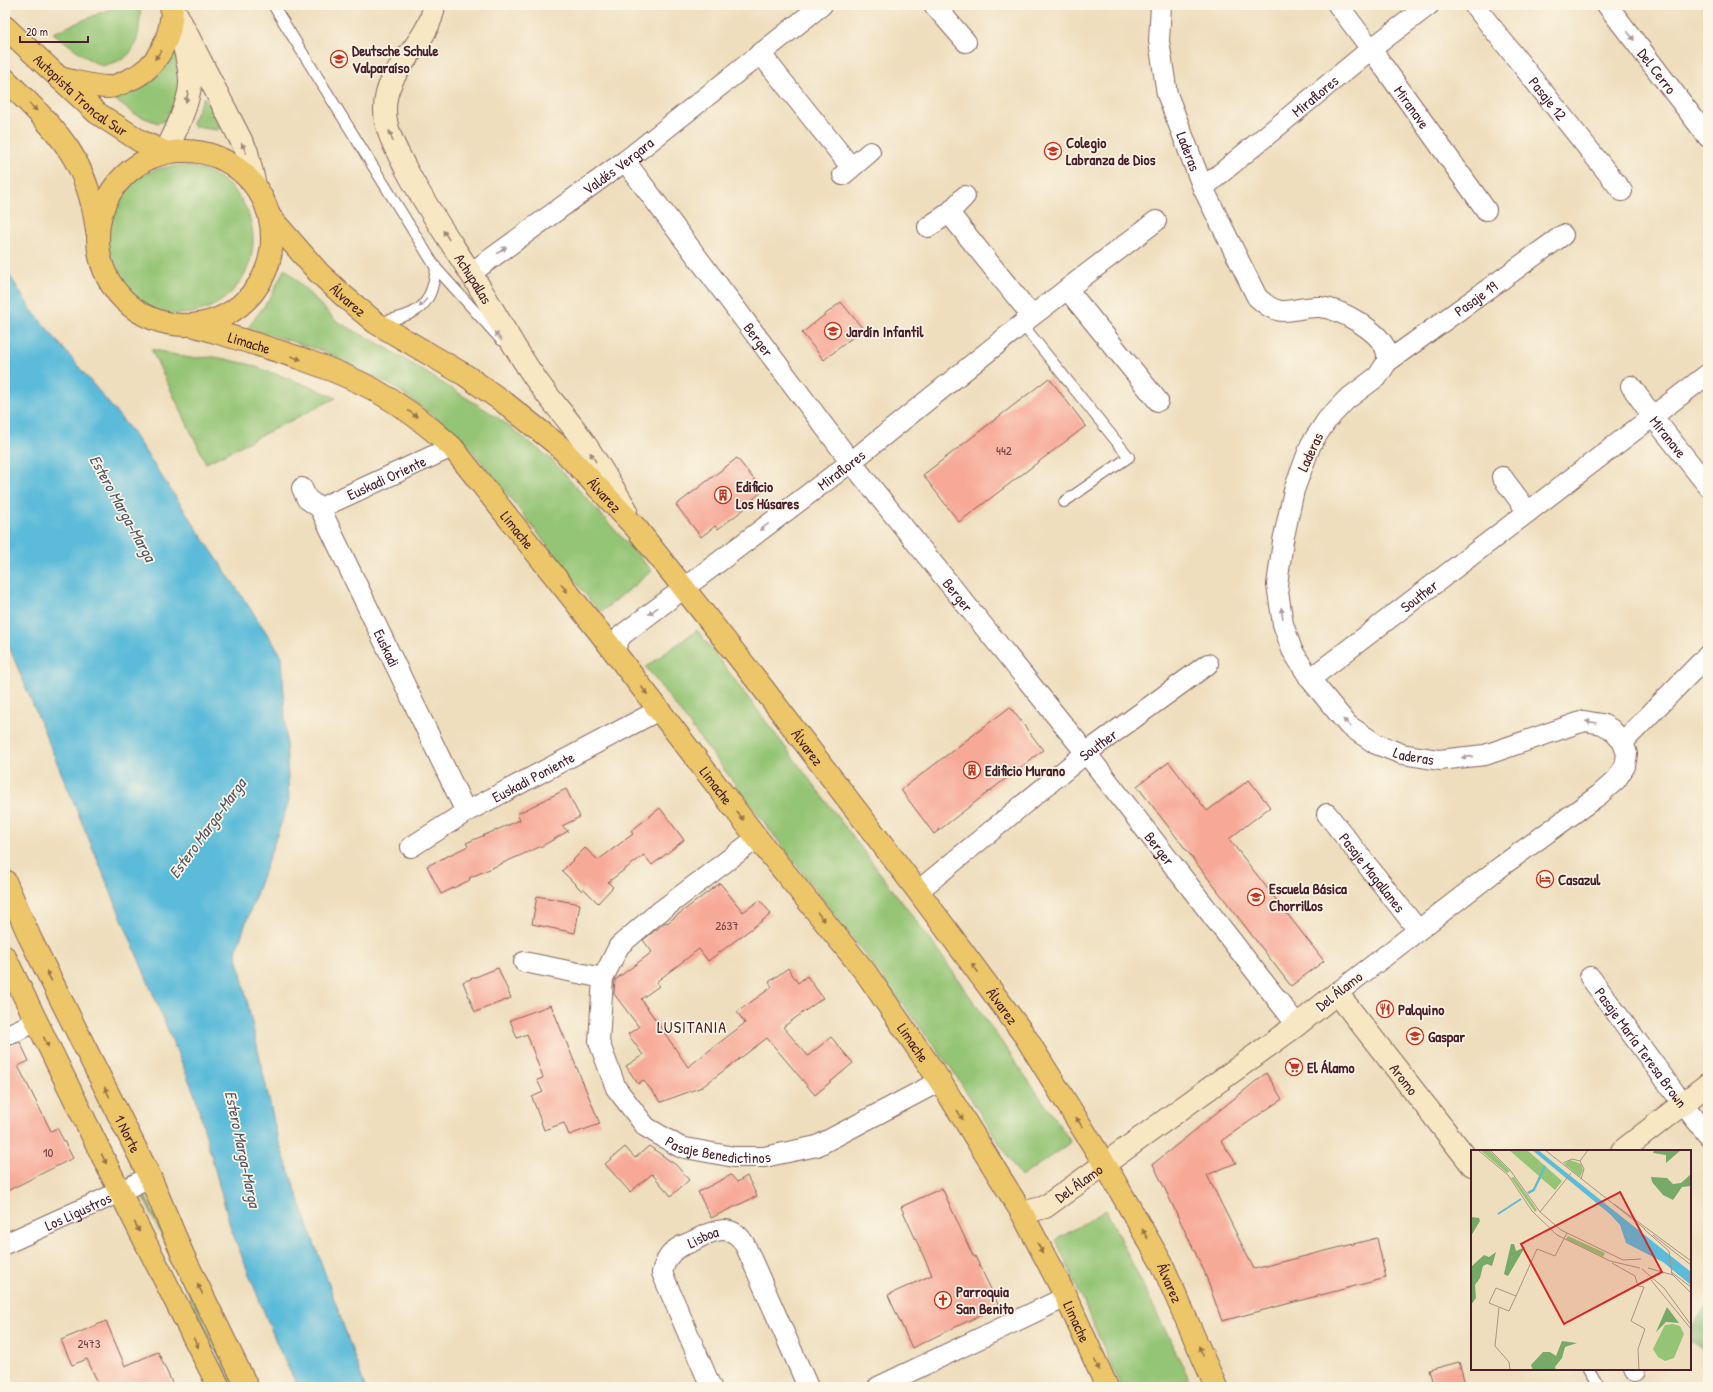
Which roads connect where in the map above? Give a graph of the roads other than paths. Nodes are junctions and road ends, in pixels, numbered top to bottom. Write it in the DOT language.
graph roads {
  1 [pos="172,5"];
  2 [pos="273,5"];
  3 [pos="434,5"];
  4 [pos="822,5"];
  5 [pos="934,5"];
  6 [pos="1161,5"];
  7 [pos="1338,5"];
  8 [pos="1429,5"];
  9 [pos="1474,5"];
  10 [pos="1607,5"];
  11 [pos="5,27"];
  12 [pos="966,42"];
  13 [pos="1372,49"];
  14 [pos="760,53"];
  15 [pos="59,78"];
  16 [pos="5,79"];
  17 [pos="1708,137"];
  18 [pos="165,152"];
  19 [pos="870,152"];
  20 [pos="625,161"];
  21 [pos="255,185"];
  22 [pos="1204,188"];
  23 [pos="1622,191"];
  24 [pos="965,196"];
  25 [pos="1486,210"];
  26 [pos="949,213"];
  27 [pos="270,217"];
  28 [pos="1156,221"];
  29 [pos="928,227"];
  30 [pos="97,231"];
  31 [pos="1563,235"];
  32 [pos="436,268"];
  33 [pos="471,273"];
  34 [pos="1067,289"];
  35 [pos="1027,320"];
  36 [pos="376,323"];
  37 [pos="192,325"];
  38 [pos="1387,362"];
  39 [pos="1708,374"];
  40 [pos="533,376"];
  41 [pos="1631,386"];
  42 [pos="1158,401"];
  43 [pos="1653,416"];
  44 [pos="452,447"];
  45 [pos="850,462"];
  46 [pos="1502,477"];
  47 [pos="1708,486"];
  48 [pos="302,488"];
  49 [pos="1064,502"];
  50 [pos="320,508"];
  51 [pos="1528,512"];
  52 [pos="644,537"];
  53 [pos="684,587"];
  54 [pos="613,650"];
  55 [pos="1708,655"];
  56 [pos="1208,664"];
  57 [pos="1310,679"];
  58 [pos="658,710"];
  59 [pos="1623,742"];
  60 [pos="1086,753"];
  61 [pos="466,812"];
  62 [pos="1327,814"];
  63 [pos="757,838"];
  64 [pos="411,848"];
  65 [pos="5,881"];
  66 [pos="918,891"];
  67 [pos="1418,930"];
  68 [pos="5,957"];
  69 [pos="524,962"];
  70 [pos="1590,977"];
  71 [pos="603,978"];
  72 [pos="1336,993"];
  73 [pos="36,1022"];
  74 [pos="1297,1025"];
  75 [pos="5,1036"];
  76 [pos="940,1082"];
  77 [pos="1708,1084"];
  78 [pos="1683,1104"];
  79 [pos="1708,1135"];
  80 [pos="1623,1150"];
  81 [pos="1104,1163"];
  82 [pos="1471,1164"];
  83 [pos="150,1177"];
  84 [pos="120,1192"];
  85 [pos="1022,1213"];
  86 [pos="5,1244"];
  87 [pos="1066,1297"];
  88 [pos="1590,1370"];
  89 [pos="219,1387"];
  90 [pos="247,1387"];
  91 [pos="710,1387"];
  92 [pos="808,1387"];
  93 [pos="878,1387"];
  94 [pos="1107,1387"];
  95 [pos="1216,1387"];
  96 [pos="1600,1387"];
  1 -- 15 [label="main road, one-way"];
  1 -- 18 [label="street, one-way"];
  21 -- 1 [label="street, Limache, one-way"];
  2 -- 32 [label="lane"];
  33 -- 3 [label="street, Achupallas, one-way"];
  4 -- 14 [label="street, Valdés Vergara"];
  5 -- 12 [label="street"];
  6 -- 22 [label="street, Laderas"];
  7 -- 13 [label="street, Miranave"];
  8 -- 13 [label="street, Miraflores"];
  9 -- 23 [label="street, Pasaje 12"];
  10 -- 17 [label="street, Del Cerro, one-way"];
  11 -- 15 [label="main road, Autopista Troncal Sur"];
  13 -- 22 [label="street, Miraflores"];
  13 -- 25 [label="street, Miranave"];
  14 -- 19 [label="street"];
  14 -- 20 [label="street, Valdés Vergara"];
  15 -- 18 [label="main road, Autopista Troncal Sur"];
  16 -- 30 [label="main road, one-way"];
  18 -- 21 [label="main road, Limache"];
  18 -- 30 [label="main road, Limache"];
  33 -- 20 [label="street, Valdés Vergara, one-way"];
  20 -- 45 [label="street, Berger"];
  21 -- 27 [label="main road, Limache"];
  22 -- 38 [label="street, Laderas"];
  24 -- 26 [label="street"];
  26 -- 29 [label="street"];
  26 -- 35 [label="street"];
  27 -- 36 [label="main road, Álvarez"];
  27 -- 37 [label="main road, Limache"];
  28 -- 34 [label="street, Miraflores"];
  30 -- 37 [label="main road, Limache"];
  31 -- 38 [label="street, Pasaje 19"];
  32 -- 36 [label="lane, one-way"];
  40 -- 32 [label="lane, one-way"];
  33 -- 40 [label="street, Achupallas"];
  34 -- 35 [label="street, Miraflores"];
  34 -- 42 [label="street"];
  35 -- 45 [label="street, Miraflores"];
  35 -- 49 [label="lane"];
  36 -- 52 [label="main road, Álvarez"];
  37 -- 44 [label="main road, Limache, one-way"];
  57 -- 38 [label="street, Laderas, one-way"];
  39 -- 43 [label="street, Souther"];
  52 -- 40 [label="street, Achupallas, one-way"];
  41 -- 43 [label="street, Miranave"];
  43 -- 47 [label="street, Miranave"];
  43 -- 51 [label="street, Souther"];
  44 -- 50 [label="street, Euskadi Oriente"];
  44 -- 54 [label="main road, Limache, one-way"];
  45 -- 53 [label="street, Miraflores, one-way"];
  45 -- 60 [label="street, Berger"];
  46 -- 51 [label="street"];
  48 -- 50 [label="street, Euskadi"];
  50 -- 61 [label="street, Euskadi"];
  51 -- 57 [label="street, Souther"];
  52 -- 53 [label="main road, Álvarez"];
  53 -- 54 [label="street, Miraflores, one-way"];
  53 -- 66 [label="main road, Álvarez"];
  54 -- 58 [label="main road, Limache, one-way"];
  55 -- 59 [label="street"];
  56 -- 60 [label="street, Souther"];
  59 -- 57 [label="street, Laderas, one-way"];
  58 -- 61 [label="street, Euskadi Poniente"];
  58 -- 63 [label="main road, Limache, one-way"];
  59 -- 67 [label="street, Del Álamo"];
  60 -- 66 [label="street, Souther"];
  60 -- 74 [label="street, Berger"];
  61 -- 64 [label="street, Euskadi Poniente"];
  62 -- 67 [label="street, Pasaje Magallanes"];
  63 -- 71 [label="street, Pasaje Benedictinos"];
  63 -- 76 [label="main road, Limache, one-way"];
  83 -- 65 [label="main road, 1 Norte, one-way"];
  81 -- 66 [label="main road, Álvarez, one-way"];
  67 -- 72 [label="street, Del Álamo"];
  68 -- 73 [label="main road"];
  69 -- 71 [label="street"];
  70 -- 78 [label="street, Pasaje María Teresa Brown"];
  71 -- 76 [label="street, Pasaje Benedictinos"];
  72 -- 74 [label="street, Del Álamo"];
  72 -- 82 [label="street, Aromo"];
  73 -- 75 [label="street"];
  73 -- 84 [label="main road, one-way"];
  74 -- 81 [label="street, Del Álamo"];
  76 -- 85 [label="main road, Limache, one-way"];
  77 -- 78 [label="street"];
  78 -- 79 [label="street, Pasaje María Teresa Brown"];
  78 -- 80 [label="street"];
  81 -- 85 [label="street, Del Álamo"];
  95 -- 81 [label="main road, Álvarez, one-way"];
  83 -- 84 [label="street, Los Ligustros"];
  90 -- 83 [label="main road, 1 Norte, one-way"];
  84 -- 86 [label="street, Los Ligustros"];
  84 -- 89 [label="main road, one-way"];
  85 -- 87 [label="main road, Limache, one-way"];
  87 -- 93 [label="street"];
  87 -- 94 [label="main road, Limache, one-way"];
  88 -- 96 [label="lane"];
  91 -- 92 [label="street, Lisboa"];
}
